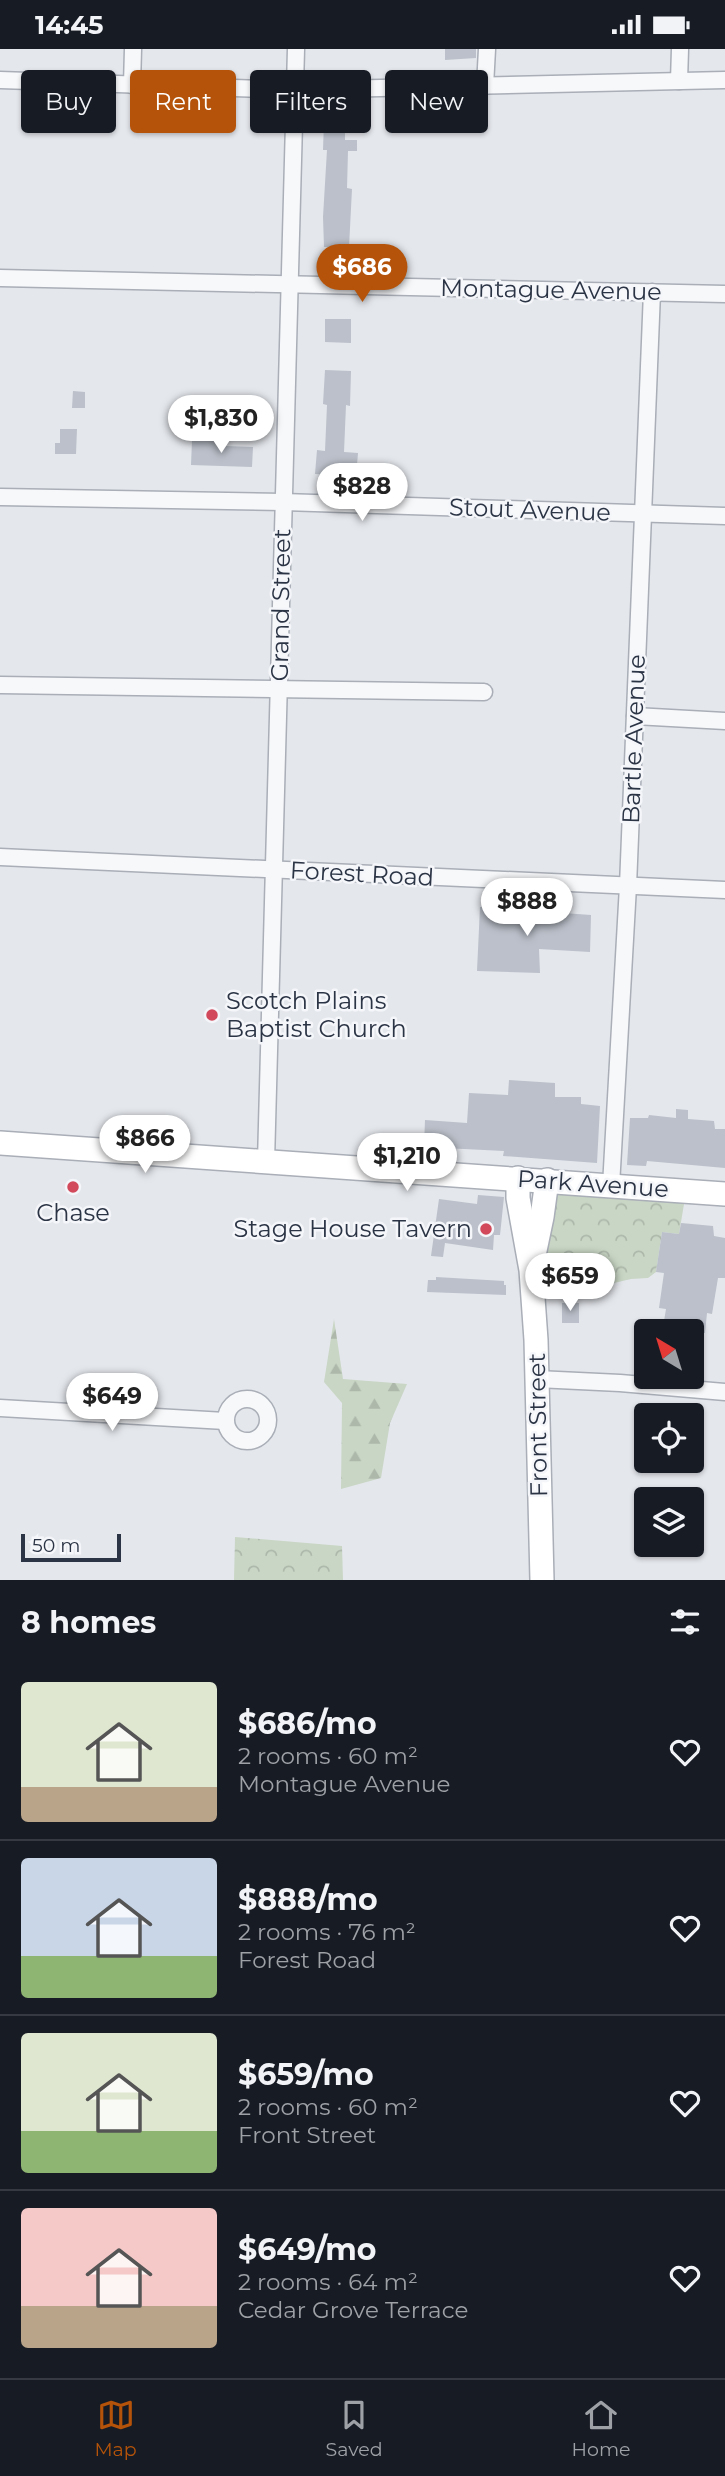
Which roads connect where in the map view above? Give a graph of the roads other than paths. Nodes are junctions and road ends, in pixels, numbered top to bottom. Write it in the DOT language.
graph roads {
  1 [pos="133,49"];
  2 [pos="296,49"];
  3 [pos="487,49"];
  4 [pos="680,49"];
  5 [pos="132,70"];
  6 [pos="295,70"];
  7 [pos="486,70"];
  8 [pos="0,80"];
  9 [pos="725,80"];
  10 [pos="679,81"];
  11 [pos="130,85"];
  12 [pos="488,86"];
  13 [pos="293,133"];
  14 [pos="0,278"];
  15 [pos="289,284"];
  16 [pos="652,292"];
  17 [pos="725,294"];
  18 [pos="0,497"];
  19 [pos="283,502"];
  20 [pos="643,514"];
  21 [pos="725,516"];
  22 [pos="0,685"];
  23 [pos="278,689"];
  24 [pos="484,692"];
  25 [pos="635,716"];
  26 [pos="725,721"];
  27 [pos="0,857"];
  28 [pos="274,870"];
  29 [pos="628,886"];
  30 [pos="725,890"];
  31 [pos="0,1143"];
  32 [pos="266,1162"];
  33 [pos="518,1178"];
  34 [pos="547,1180"];
  35 [pos="611,1186"];
  36 [pos="725,1194"];
  37 [pos="531,1270"];
  38 [pos="537,1380"];
  39 [pos="725,1392"];
  40 [pos="0,1408"];
  41 [pos="225,1420"];
  42 [pos="541,1580"];
  1 -- 5 [label="street"];
  2 -- 6 [label="street, Grand Street"];
  3 -- 7 [label="street"];
  4 -- 10 [label="street"];
  8 -- 11 [label="street"];
  9 -- 10 [label="street"];
  10 -- 12 [label="street"];
  13 -- 15 [label="street, Grand Street"];
  14 -- 15 [label="street, Montague Avenue"];
  15 -- 16 [label="street, Montague Avenue"];
  15 -- 19 [label="street, Grand Street"];
  16 -- 17 [label="street, Montague Avenue"];
  16 -- 20 [label="street, Bartle Avenue"];
  18 -- 19 [label="street, Stout Avenue"];
  19 -- 20 [label="street, Stout Avenue"];
  19 -- 23 [label="street, Grand Street"];
  20 -- 21 [label="street, Stout Avenue"];
  20 -- 25 [label="street, Bartle Avenue"];
  22 -- 23 [label="street"];
  23 -- 24 [label="street"];
  23 -- 28 [label="street, Grand Street"];
  25 -- 26 [label="street"];
  25 -- 29 [label="street, Bartle Avenue"];
  27 -- 28 [label="street, Forest Road"];
  28 -- 29 [label="street, Forest Road"];
  28 -- 32 [label="street, Grand Street"];
  29 -- 30 [label="street, Forest Road"];
  29 -- 35 [label="street, Bartle Avenue"];
  31 -- 32 [label="main road, Park Avenue"];
  32 -- 33 [label="main road, Park Avenue"];
  33 -- 34 [label="main road, Park Avenue"];
  33 -- 37 [label="main road, Front Street"];
  34 -- 35 [label="main road, Park Avenue"];
  34 -- 37 [label="main road, Front Street"];
  35 -- 36 [label="main road, Park Avenue"];
  37 -- 38 [label="main road, Front Street"];
  38 -- 39 [label="street"];
  38 -- 42 [label="main road, Front Street"];
  40 -- 41 [label="street"];
}
